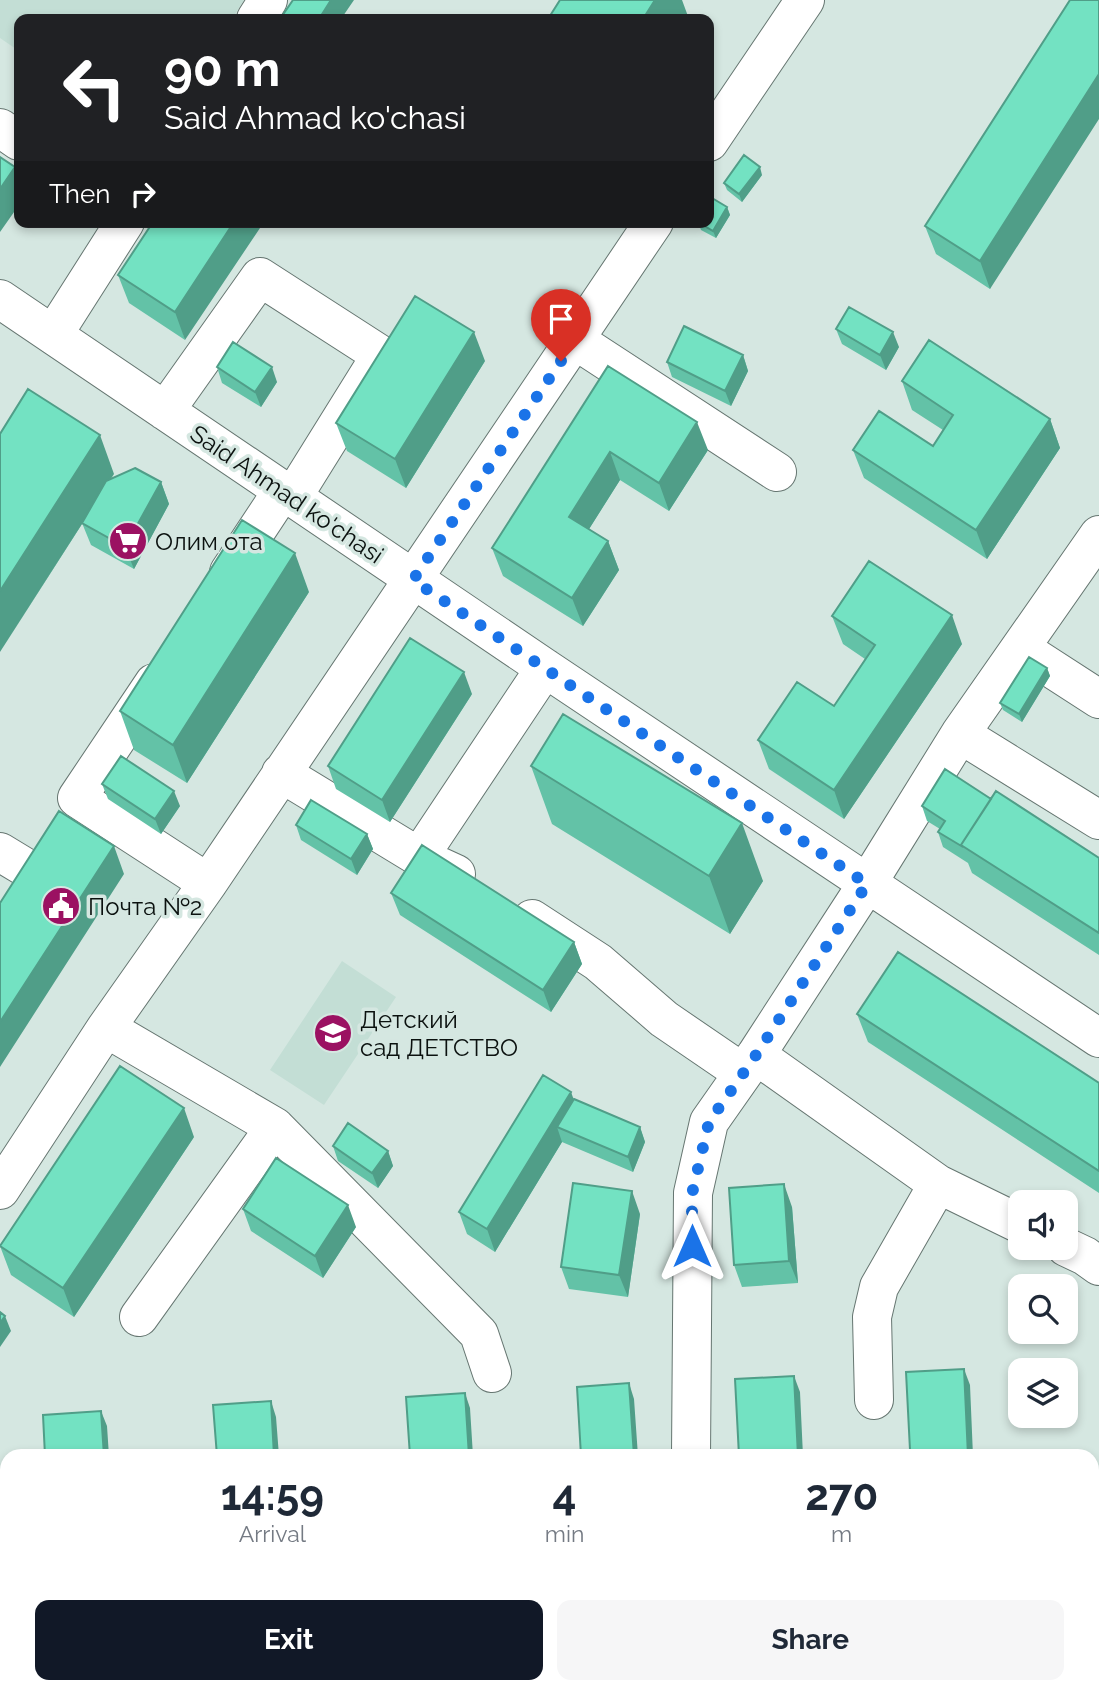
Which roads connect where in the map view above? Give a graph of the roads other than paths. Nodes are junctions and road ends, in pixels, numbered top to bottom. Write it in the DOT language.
graph roads {
  1 [pos="804,0"];
  2 [pos="714,135"];
  3 [pos="121,228"];
  4 [pos="650,228"];
  5 [pos="0,299"];
  6 [pos="53,335"];
  7 [pos="575,340"];
  8 [pos="165,411"];
  9 [pos="777,472"];
  10 [pos="287,494"];
  11 [pos="1099,535"];
  12 [pos="413,580"];
  13 [pos="207,604"];
  14 [pos="1020,648"];
  15 [pos="176,650"];
  16 [pos="545,668"];
  17 [pos="1099,699"];
  18 [pos="960,734"];
  19 [pos="281,774"];
  20 [pos="1099,820"];
  21 [pos="42,837"];
  22 [pos="419,857"];
  23 [pos="208,883"];
  24 [pos="867,884"];
  25 [pos="7,901"];
  26 [pos="106,1028"];
  27 [pos="1099,1038"];
  28 [pos="750,1064"];
  29 [pos="275,1127"];
  30 [pos="938,1184"];
  31 [pos="0,1190"];
  32 [pos="1008,1218"];
  33 [pos="1078,1252"];
  34 [pos="1099,1266"];
  35 [pos="139,1317"];
  36 [pos="492,1373"];
  37 [pos="874,1400"];
  38 [pos="691,1449"];
  1 -- 2 [label="street"];
  3 -- 6 [label="street"];
  4 -- 7 [label="street"];
  5 -- 6 [label="street, Said Ahmad ko'chasi"];
  6 -- 8 [label="street, Said Ahmad ko'chasi"];
  7 -- 9 [label="street"];
  7 -- 12 [label="street"];
  8 -- 10 [label="street, Said Ahmad ko'chasi"];
  8 -- 10 [label="street"];
  10 -- 12 [label="street, Said Ahmad ko'chasi"];
  10 -- 13 [label="street"];
  11 -- 14 [label="street"];
  12 -- 16 [label="street, Said Ahmad ko'chasi"];
  12 -- 19 [label="street"];
  14 -- 17 [label="street"];
  14 -- 18 [label="street"];
  15 -- 21 [label="street"];
  16 -- 22 [label="street"];
  16 -- 24 [label="street, Said Ahmad ko'chasi"];
  18 -- 20 [label="street"];
  18 -- 24 [label="street"];
  19 -- 22 [label="street"];
  19 -- 23 [label="street"];
  21 -- 23 [label="street"];
  21 -- 25 [label="street"];
  22 -- 28 [label="street"];
  23 -- 26 [label="street"];
  24 -- 27 [label="street, Said Ahmad ko'chasi"];
  24 -- 28 [label="street"];
  26 -- 29 [label="street"];
  26 -- 31 [label="street"];
  28 -- 30 [label="street"];
  28 -- 38 [label="street"];
  29 -- 35 [label="street"];
  29 -- 36 [label="street"];
  30 -- 32 [label="street"];
  30 -- 37 [label="street"];
  33 -- 34 [label="street"];
}
